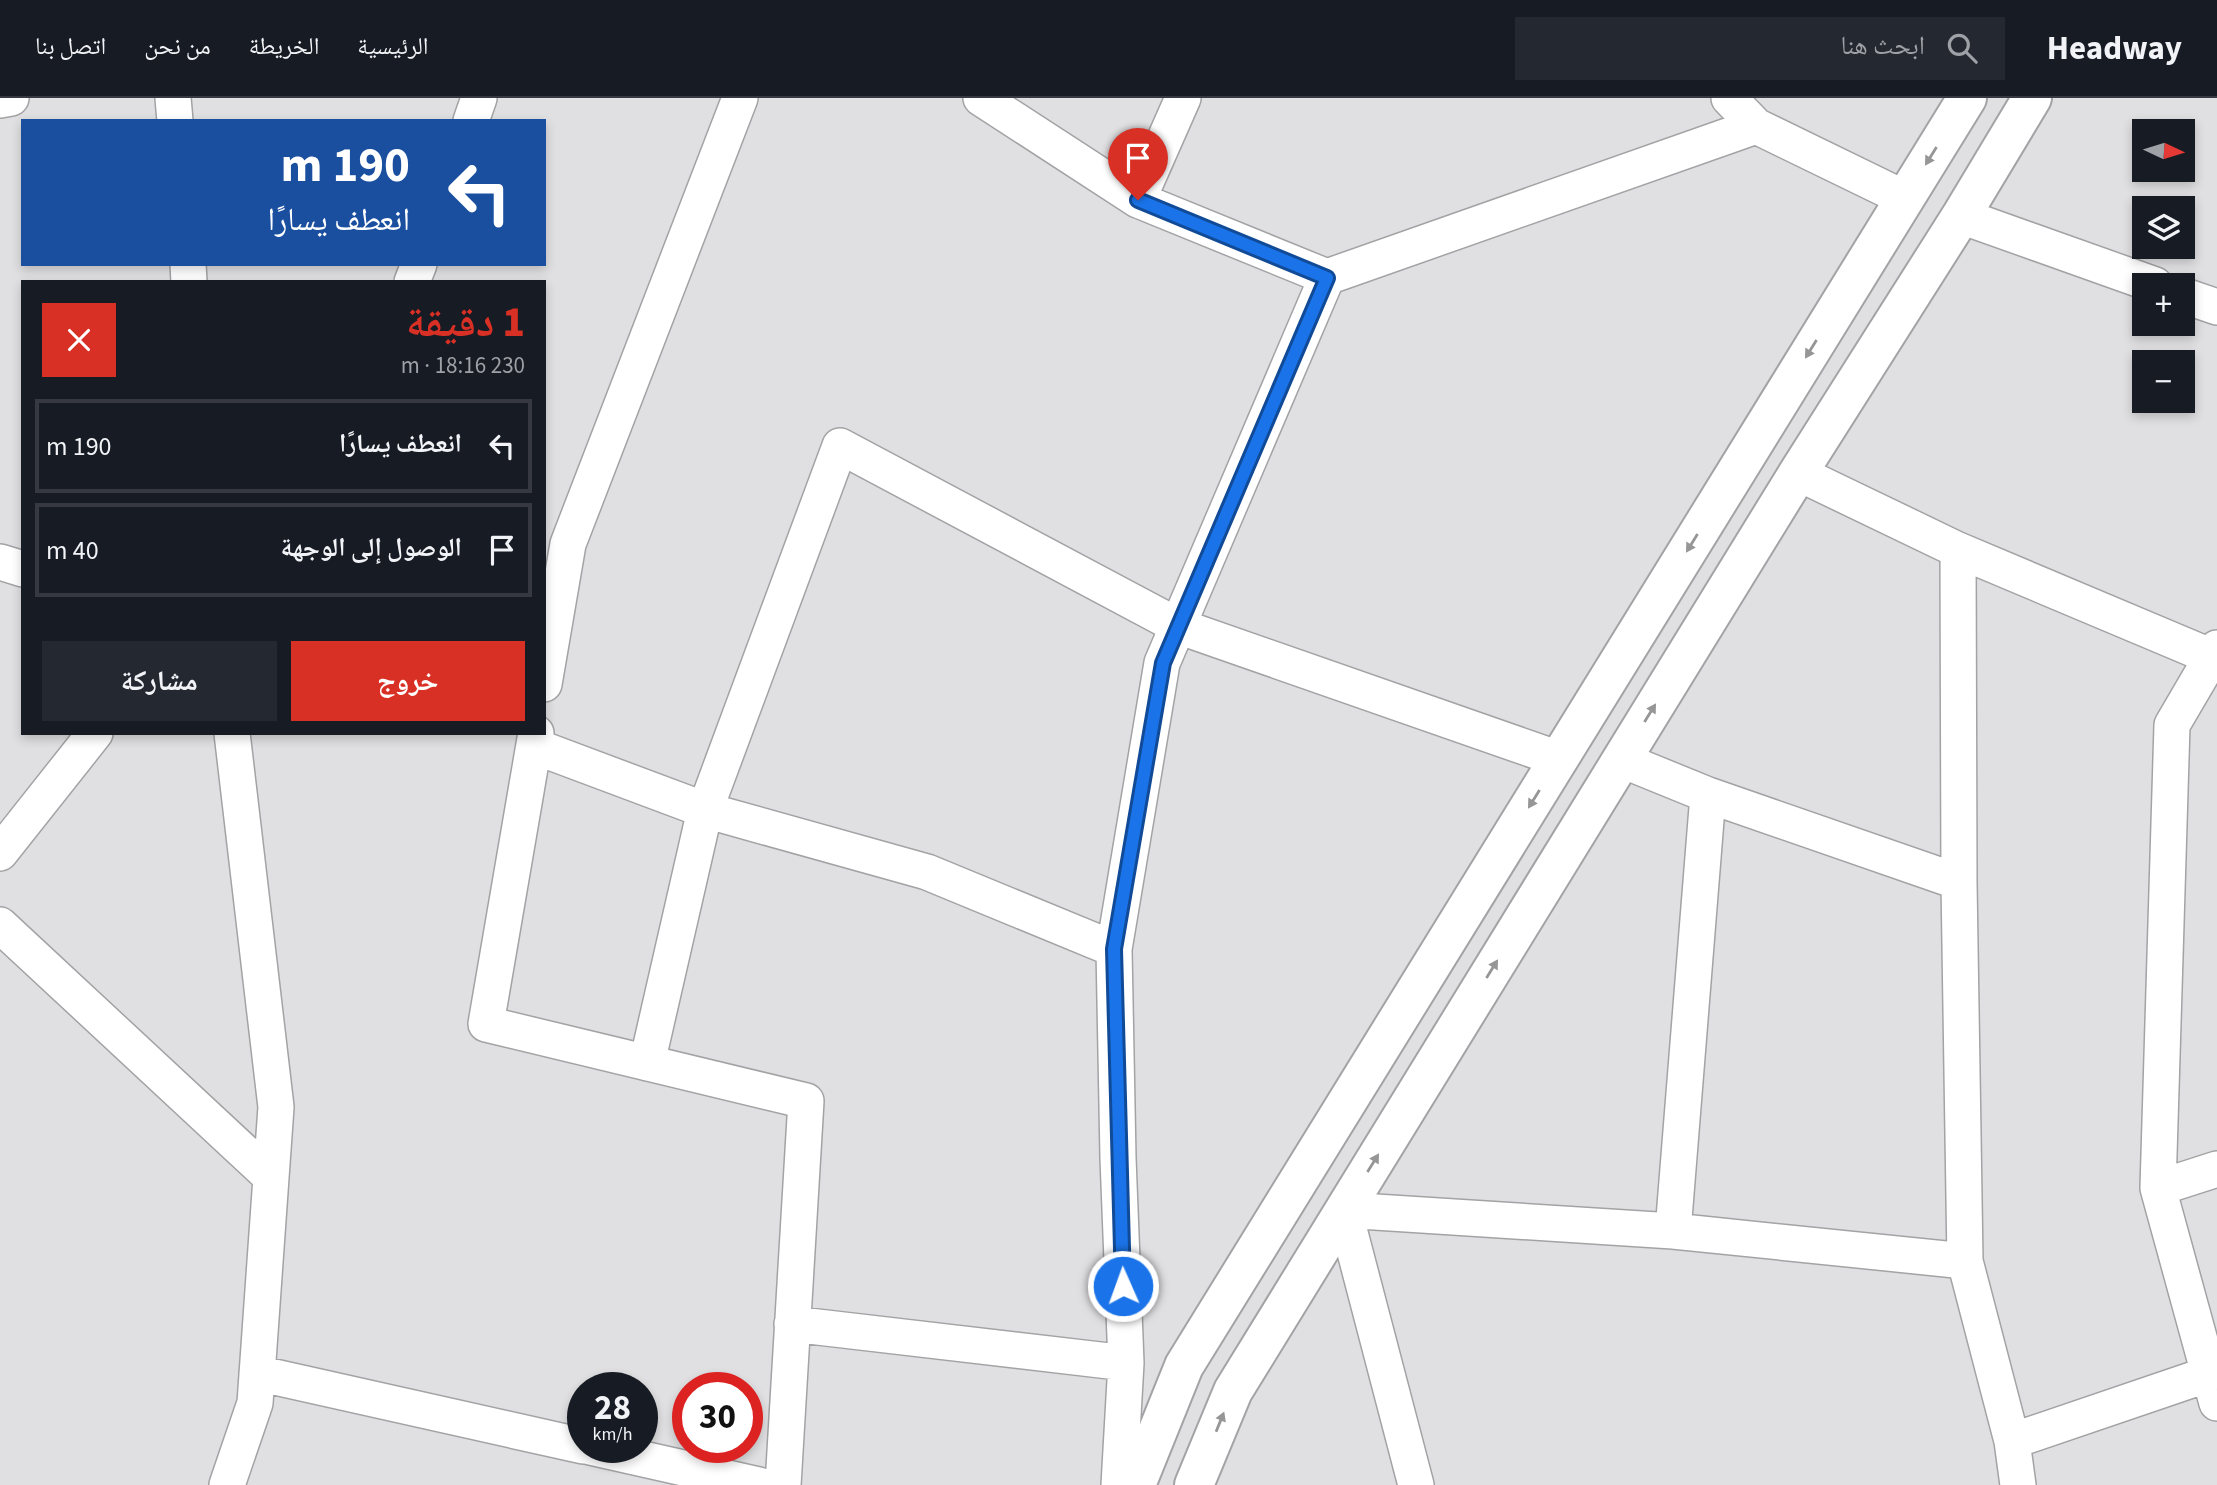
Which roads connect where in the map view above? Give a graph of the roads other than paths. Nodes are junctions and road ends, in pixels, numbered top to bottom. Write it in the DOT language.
graph roads {
  1 [pos="11,98"];
  2 [pos="173,98"];
  3 [pos="479,98"];
  4 [pos="740,98"];
  5 [pos="981,98"];
  6 [pos="1182,98"];
  7 [pos="1729,98"];
  8 [pos="1967,98"];
  9 [pos="2032,98"];
  10 [pos="0,100"];
  11 [pos="175,119"];
  12 [pos="472,119"];
  13 [pos="1756,126"];
  14 [pos="1904,198"];
  15 [pos="1138,200"];
  16 [pos="1961,216"];
  17 [pos="2132,277"];
  18 [pos="1327,278"];
  19 [pos="2195,299"];
  20 [pos="2217,307"];
  21 [pos="1798,473"];
  22 [pos="1958,550"];
  23 [pos="0,562"];
  24 [pos="21,568"];
  25 [pos="553,586"];
  26 [pos="1178,626"];
  27 [pos="2216,655"];
  28 [pos="546,662"];
  29 [pos="93,735"];
  30 [pos="232,735"];
  31 [pos="535,739"];
  32 [pos="1559,759"];
  33 [pos="1622,760"];
  34 [pos="1708,795"];
  35 [pos="705,810"];
  36 [pos="0,853"];
  37 [pos="1959,882"];
  38 [pos="0,925"];
  39 [pos="1114,949"];
  40 [pos="648,1063"];
  41 [pos="2217,1170"];
  42 [pos="271,1177"];
  43 [pos="2158,1188"];
  44 [pos="1344,1210"];
  45 [pos="1673,1231"];
  46 [pos="1965,1261"];
  47 [pos="792,1324"];
  48 [pos="1126,1363"];
  49 [pos="257,1373"];
  50 [pos="2213,1388"];
  51 [pos="2012,1441"];
  52 [pos="567,1442"];
  53 [pos="658,1462"];
  54 [pos="227,1485"];
  55 [pos="759,1485"];
  56 [pos="783,1485"];
  57 [pos="1119,1485"];
  58 [pos="1136,1485"];
  59 [pos="1194,1485"];
  60 [pos="1416,1485"];
  61 [pos="2018,1485"];
  1 -- 10 [label="street"];
  2 -- 11 [label="street"];
  3 -- 12 [label="street"];
  4 -- 25 [label="street"];
  5 -- 15 [label="street"];
  6 -- 15 [label="street"];
  7 -- 13 [label="street"];
  8 -- 14 [label="street, one-way"];
  9 -- 16 [label="street"];
  13 -- 14 [label="street"];
  13 -- 18 [label="street"];
  14 -- 32 [label="street, one-way"];
  15 -- 18 [label="street"];
  16 -- 17 [label="street"];
  16 -- 21 [label="street"];
  18 -- 26 [label="street"];
  19 -- 20 [label="street"];
  21 -- 22 [label="street"];
  33 -- 21 [label="street, one-way"];
  22 -- 27 [label="street"];
  22 -- 37 [label="street"];
  23 -- 24 [label="street"];
  25 -- 28 [label="street"];
  26 -- 32 [label="street"];
  26 -- 35 [label="street"];
  26 -- 39 [label="street"];
  27 -- 43 [label="street"];
  29 -- 36 [label="street"];
  30 -- 42 [label="street"];
  31 -- 35 [label="street"];
  31 -- 40 [label="street"];
  32 -- 58 [label="street, one-way"];
  33 -- 34 [label="street"];
  44 -- 33 [label="street, one-way"];
  34 -- 37 [label="street"];
  34 -- 45 [label="street"];
  35 -- 39 [label="street"];
  35 -- 40 [label="street"];
  37 -- 46 [label="street"];
  38 -- 42 [label="street"];
  39 -- 48 [label="street"];
  40 -- 47 [label="street"];
  41 -- 43 [label="street"];
  42 -- 49 [label="street"];
  43 -- 50 [label="street"];
  44 -- 45 [label="street"];
  59 -- 44 [label="street, one-way"];
  44 -- 60 [label="street"];
  45 -- 46 [label="street"];
  46 -- 51 [label="street"];
  47 -- 48 [label="street"];
  47 -- 56 [label="street"];
  48 -- 57 [label="street"];
  49 -- 52 [label="street"];
  49 -- 54 [label="street"];
  50 -- 51 [label="street"];
  51 -- 61 [label="street"];
  53 -- 55 [label="street"];
}
